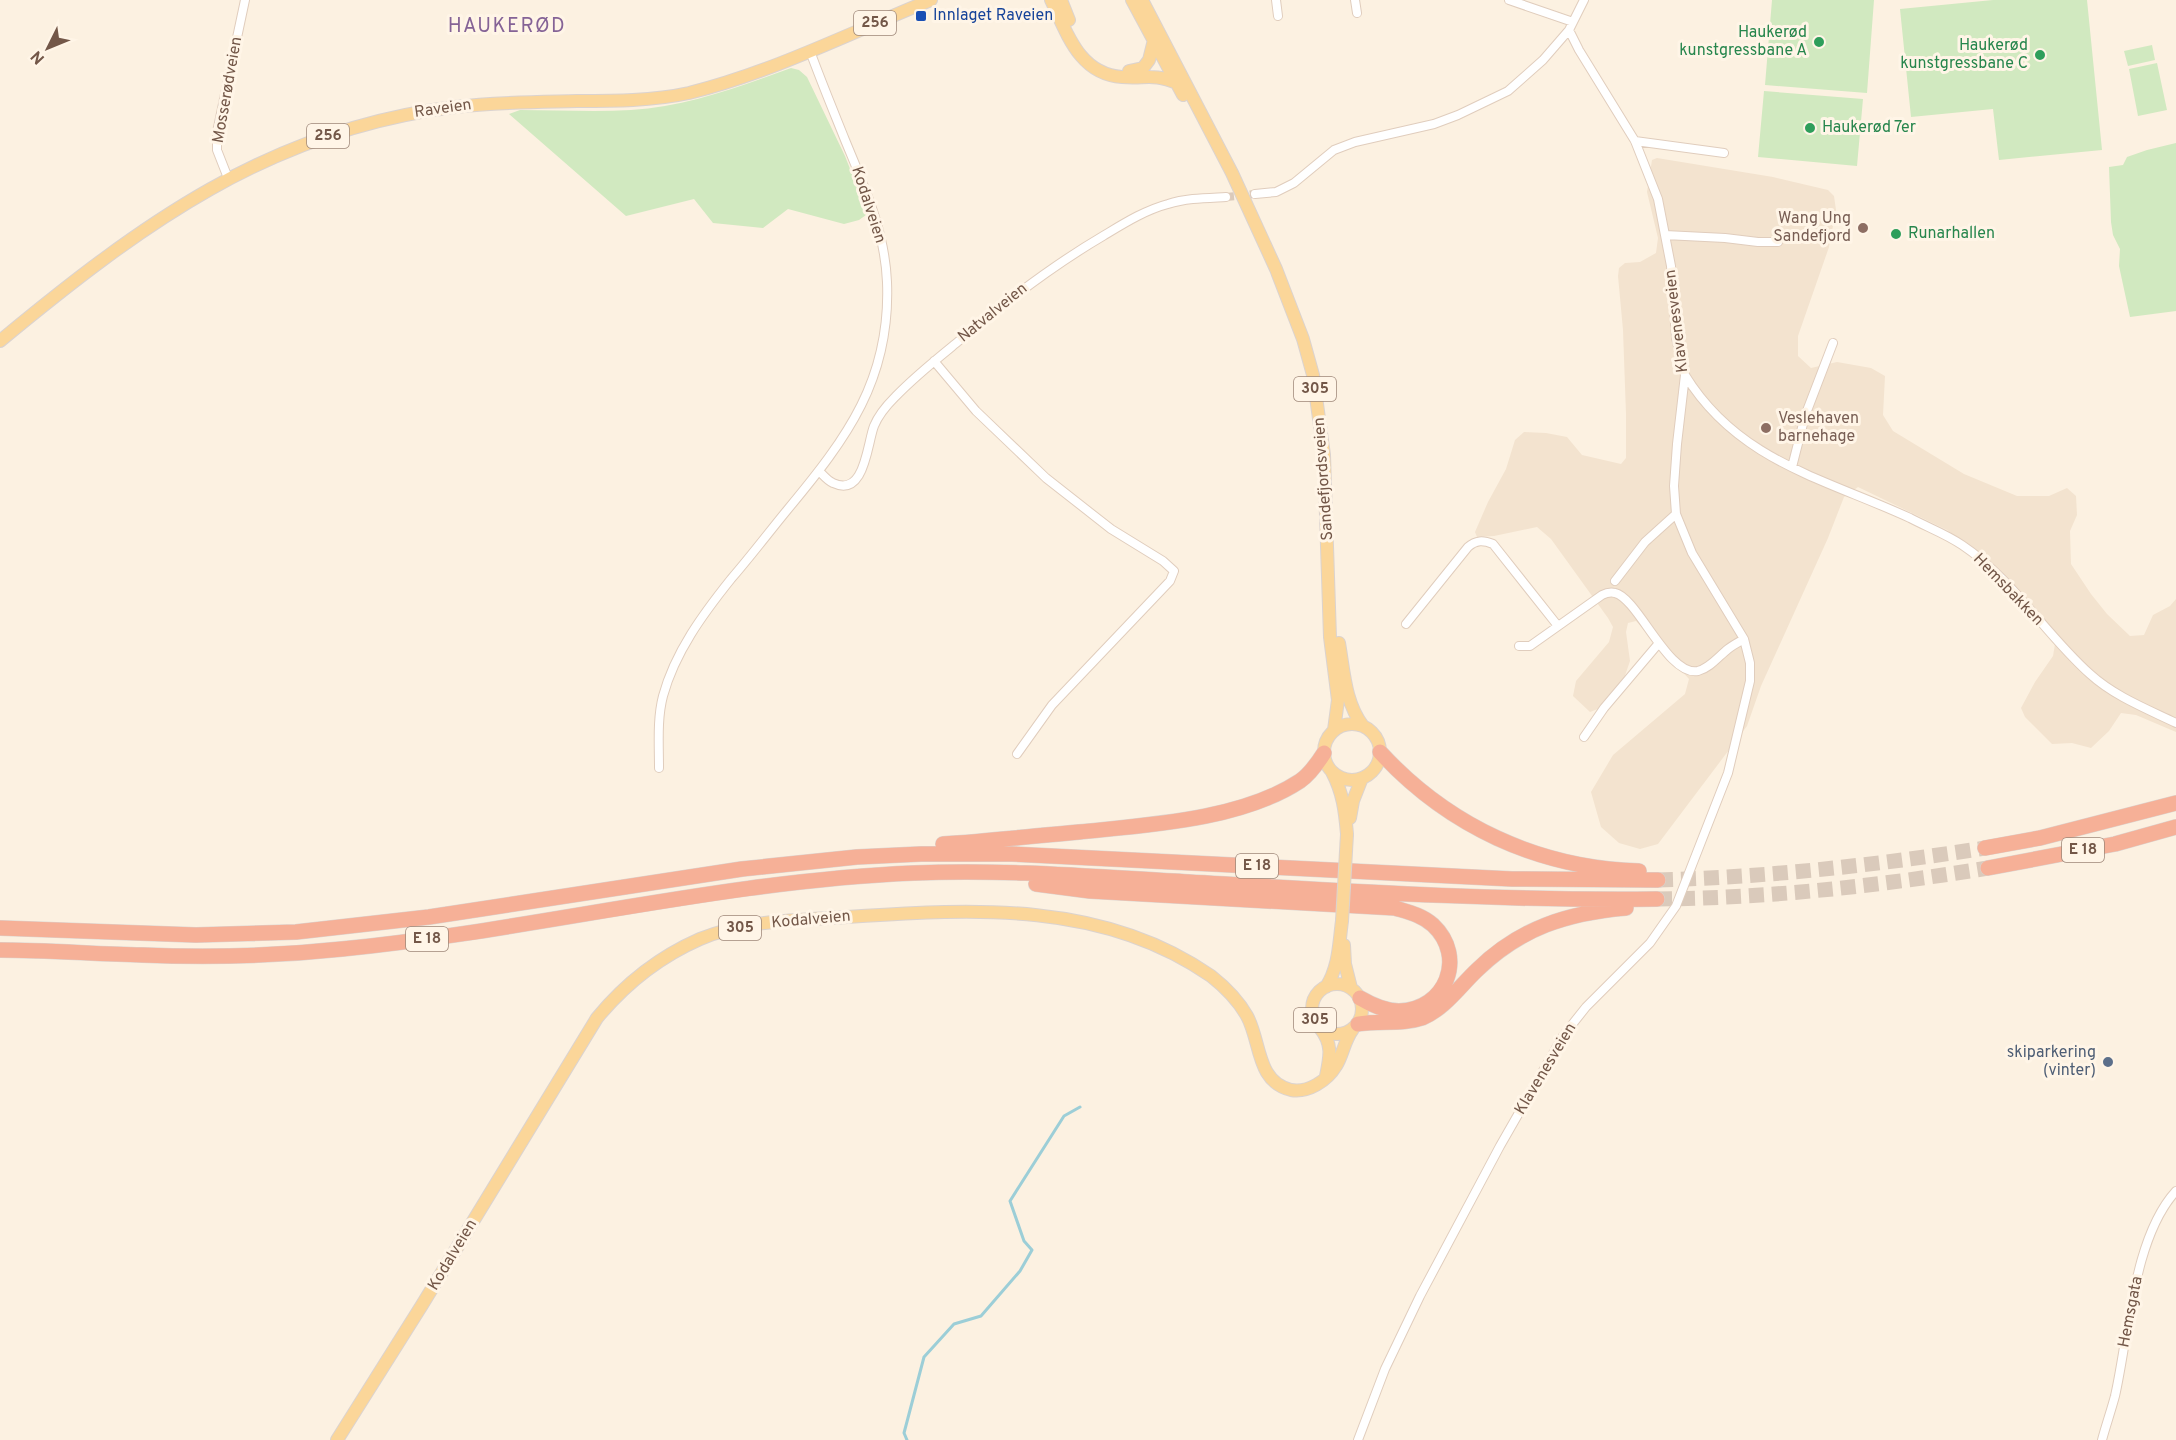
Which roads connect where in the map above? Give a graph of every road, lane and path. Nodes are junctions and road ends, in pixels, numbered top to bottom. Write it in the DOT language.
graph roads {
  1 [pos="245,0"];
  2 [pos="931,0"];
  3 [pos="1051,0"];
  4 [pos="1061,0"];
  5 [pos="1132,0"];
  6 [pos="1142,0"];
  7 [pos="1276,0"];
  8 [pos="1355,0"];
  9 [pos="1509,0"];
  10 [pos="1584,0"];
  11 [pos="1357,13"];
  12 [pos="1278,15"];
  13 [pos="1571,26"];
  14 [pos="1154,40"];
  15 [pos="810,51"];
  16 [pos="1177,83"];
  17 [pos="1635,141"];
  18 [pos="1724,153"];
  19 [pos="228,178"];
  20 [pos="1255,194"];
  21 [pos="1226,197"];
  22 [pos="1252,219"];
  23 [pos="1665,235"];
  24 [pos="1778,242"];
  25 [pos="0,341"];
  26 [pos="1833,343"];
  27 [pos="934,361"];
  28 [pos="1685,375"];
  29 [pos="1792,467"];
  30 [pos="819,471"];
  31 [pos="1676,514"];
  32 [pos="1329,571"];
  33 [pos="1615,581"];
  34 [pos="1406,624"];
  35 [pos="1558,626"];
  36 [pos="1744,639"];
  37 [pos="1659,643"];
  38 [pos="1520,646"];
  39 [pos="2176,723"];
  40 [pos="1363,726"];
  41 [pos="1334,730"];
  42 [pos="1584,737"];
  43 [pos="1380,752"];
  44 [pos="1324,753"];
  45 [pos="1017,754"];
  46 [pos="659,768"];
  47 [pos="1331,771"];
  48 [pos="1362,778"];
  49 [pos="2176,803"];
  50 [pos="2176,827"];
  51 [pos="1347,834"];
  52 [pos="1985,848"];
  53 [pos="857,857"];
  54 [pos="1988,868"];
  55 [pos="921,873"];
  56 [pos="1342,921"];
  57 [pos="0,928"];
  58 [pos="0,950"];
  59 [pos="1326,987"];
  60 [pos="1356,993"];
  61 [pos="1355,1026"];
  62 [pos="1320,1027"];
  63 [pos="1326,1077"];
  64 [pos="2176,1191"];
  65 [pos="337,1440"];
  66 [pos="1358,1440"];
  67 [pos="2102,1440"];
  1 -- 19 [label="street, Mosserødveien"];
  2 -- 15 [label="main road, Raveien / 256"];
  3 -- 16 [label="main road"];
  4 -- 14 [label="main road"];
  5 -- 14 [label="main road, Sandefjordsveien / 305"];
  6 -- 22 [label="main road, Sandefjordsveien / 305"];
  7 -- 12 [label="street"];
  8 -- 11 [label="street"];
  9 -- 13 [label="street"];
  10 -- 13 [label="street"];
  13 -- 17 [label="street, Klavenesveien"];
  13 -- 20 [label="street"];
  14 -- 16 [label="main road, Sandefjordsveien / 305"];
  15 -- 19 [label="main road, Raveien / 256"];
  15 -- 30 [label="street, Kodalveien"];
  16 -- 22 [label="main road, Sandefjordsveien / 305"];
  17 -- 18 [label="street"];
  17 -- 23 [label="street, Klavenesveien"];
  19 -- 25 [label="main road, Raveien / 256"];
  21 -- 27 [label="street, Natvalveien"];
  22 -- 32 [label="main road, Sandefjordsveien / 305"];
  23 -- 24 [label="street"];
  23 -- 28 [label="street, Klavenesveien"];
  26 -- 29 [label="street"];
  27 -- 30 [label="street, Natvalveien"];
  27 -- 45 [label="street"];
  28 -- 29 [label="street, Hemsbakken"];
  28 -- 31 [label="street, Klavenesveien"];
  29 -- 39 [label="street, Hemsbakken"];
  30 -- 46 [label="street, Kodalveien"];
  31 -- 33 [label="street"];
  31 -- 36 [label="street, Klavenesveien"];
  32 -- 40 [label="main road, Sandefjordsveien / 305"];
  32 -- 41 [label="main road, Sandefjordsveien / 305"];
  34 -- 35 [label="street"];
  35 -- 37 [label="street"];
  35 -- 38 [label="street"];
  36 -- 37 [label="street"];
  36 -- 66 [label="street, Klavenesveien"];
  37 -- 42 [label="street"];
  40 -- 41 [label="main road"];
  40 -- 43 [label="main road, 305"];
  41 -- 44 [label="main road, 305"];
  43 -- 48 [label="main road, 305"];
  43 -- 53 [label="highway, E 18"];
  44 -- 47 [label="main road, 305"];
  44 -- 53 [label="highway"];
  47 -- 48 [label="main road"];
  47 -- 51 [label="main road, 305"];
  48 -- 51 [label="main road, 305"];
  49 -- 52 [label="highway, E 18"];
  50 -- 54 [label="highway, E 18"];
  51 -- 56 [label="main road, 305, bridge"];
  53 -- 57 [label="highway, E 18"];
  55 -- 58 [label="highway, E 18"];
  55 -- 60 [label="highway, E 18"];
  55 -- 61 [label="highway, E 18"];
  56 -- 59 [label="main road, 305"];
  56 -- 60 [label="main road, 305"];
  59 -- 60 [label="main road, 305"];
  59 -- 62 [label="main road, 305"];
  60 -- 61 [label="main road, 305"];
  61 -- 62 [label="main road, 305"];
  61 -- 63 [label="main road, 305"];
  62 -- 63 [label="main road, 305"];
  63 -- 65 [label="main road, Kodalveien / 305"];
  64 -- 67 [label="street, Hemsgata"];
}
